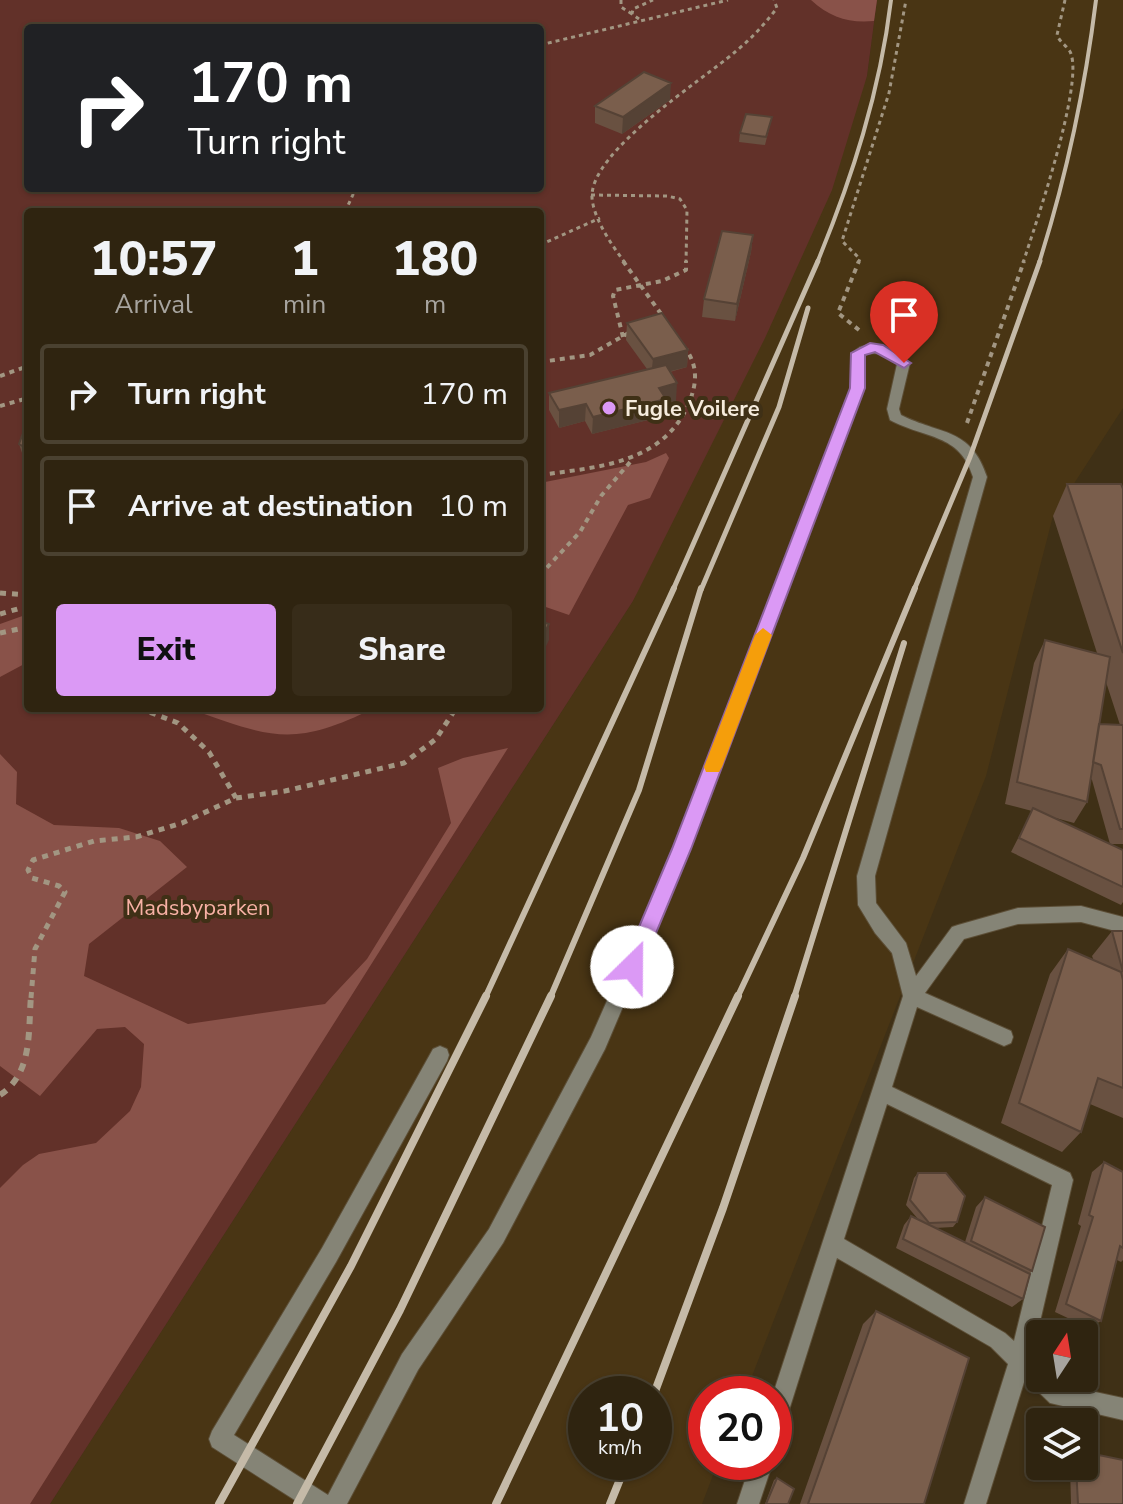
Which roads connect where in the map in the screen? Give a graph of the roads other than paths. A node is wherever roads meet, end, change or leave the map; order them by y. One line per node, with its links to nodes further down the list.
1 (1123, 925): 2 (lane)
2 (912, 996): 3 (lane); 5 (lane); 12 (lane)
3 (1004, 1037)
4 (440, 1055): 11 (lane)
5 (881, 1091): 6 (lane); 7 (lane)
6 (831, 1243): 7 (lane); 8 (lane)
7 (1020, 1361): 9 (lane); 14 (lane)
8 (789, 1376)
9 (1123, 1409)
10 (756, 1480): 13 (lane)
11 (321, 1504)
12 (335, 1504)
13 (748, 1504)
14 (975, 1504)

